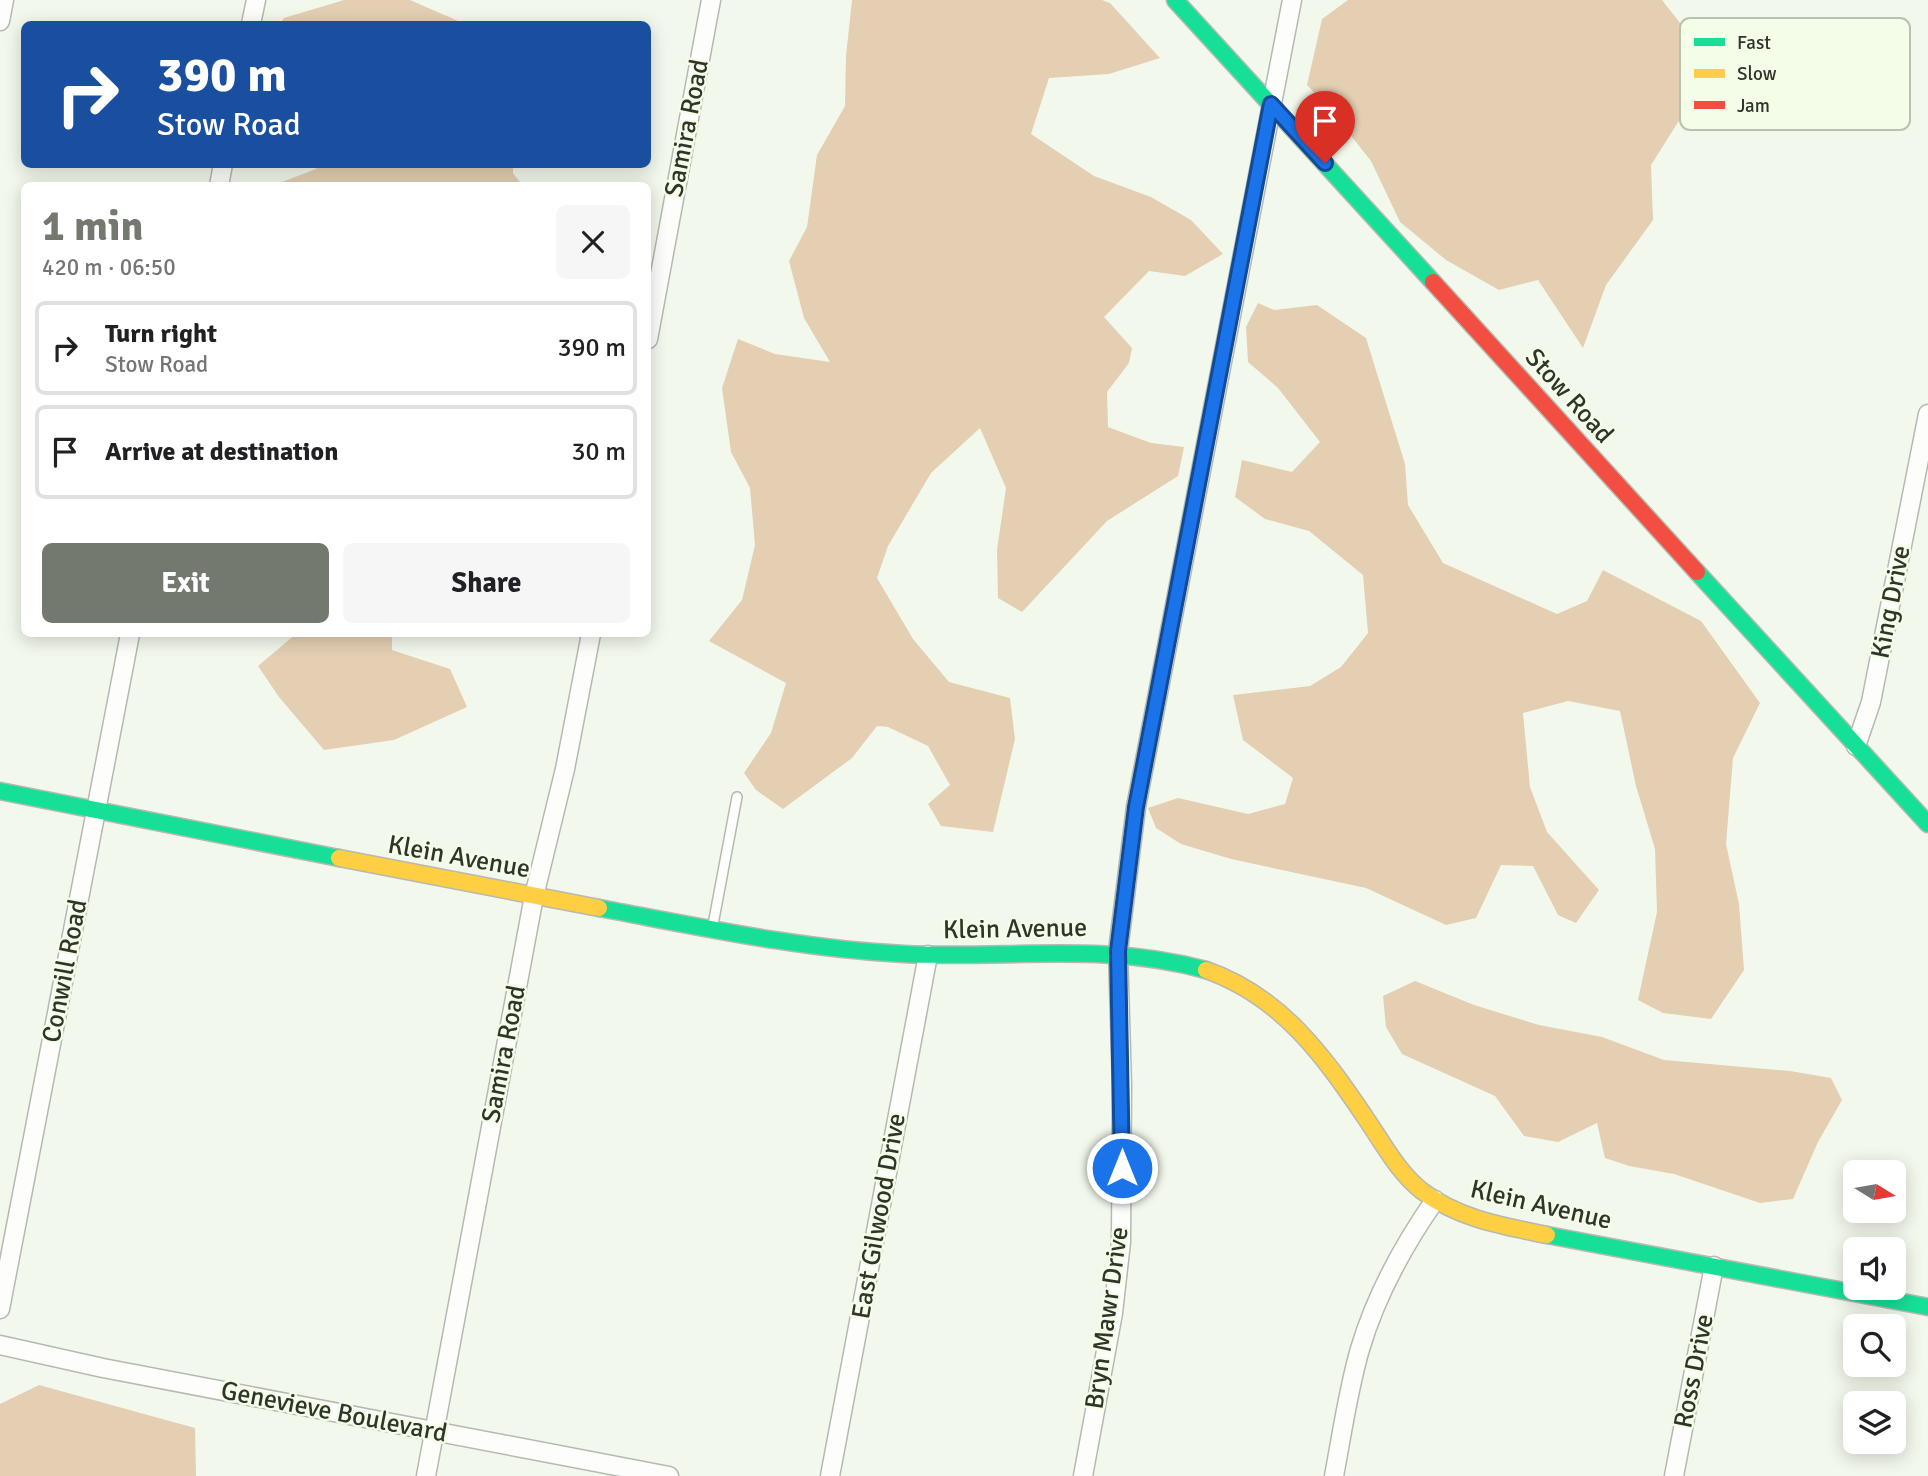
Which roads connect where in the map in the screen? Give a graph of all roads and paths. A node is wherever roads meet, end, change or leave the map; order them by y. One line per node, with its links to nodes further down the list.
1 (4, 0): 6 (street)
2 (256, 0): 7 (street)
3 (711, 0): 9 (street, Samira Road)
4 (1174, 0): 8 (street, Stow Road)
5 (1292, 0): 8 (street, Bryn Mawr Drive)
6 (0, 20)
7 (252, 21)
8 (1271, 104): 13 (street, Stow Road); 20 (street, Bryn Mawr Drive)
9 (651, 324)
10 (1928, 414): 13 (street, King Drive)
11 (129, 637): 16 (street, Conwill Road)
12 (590, 637): 18 (street, Samira Road)
13 (1856, 746): 17 (street, Stow Road)
14 (0, 791): 16 (street, Klein Avenue)
15 (737, 797): 19 (lane)
16 (96, 810): 18 (street, Klein Avenue); 25 (street, Conwill Road)
17 (1928, 824)
18 (534, 896): 19 (street, Klein Avenue); 27 (street, Samira Road)
19 (712, 930): 21 (street, Klein Avenue)
20 (1118, 951): 21 (street, Klein Avenue); 22 (street, Klein Avenue); 31 (street, Bryn Mawr Drive)
21 (928, 955): 30 (street, East Gilwood Drive)
22 (1435, 1200): 23 (street, Klein Avenue); 32 (street)
23 (1714, 1266): 24 (street, Klein Avenue); 33 (street, Ross Drive)
24 (1928, 1307)
25 (0, 1309)
26 (0, 1345): 27 (street, Genevieve Boulevard)
27 (434, 1432): 28 (street, Samira Road); 29 (street, Genevieve Boulevard)
28 (426, 1476)
29 (669, 1476)
30 (830, 1476)
31 (1083, 1476)
32 (1334, 1476)
33 (1674, 1476)

